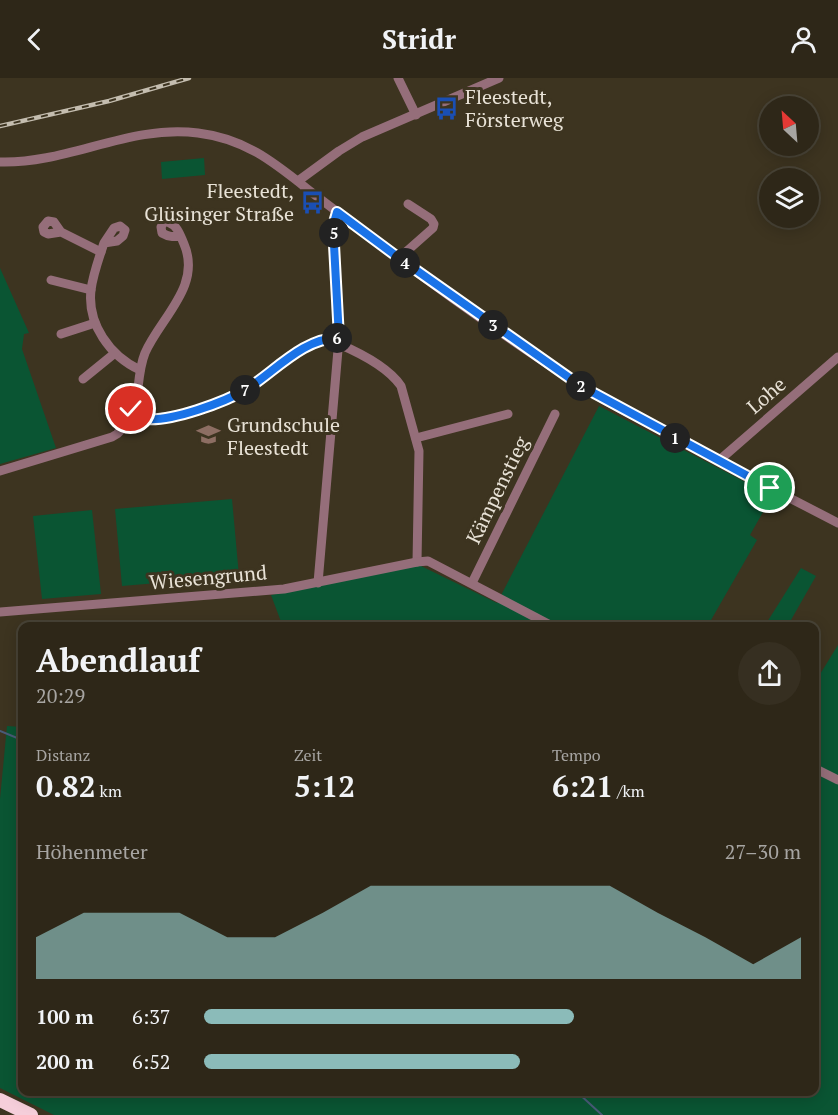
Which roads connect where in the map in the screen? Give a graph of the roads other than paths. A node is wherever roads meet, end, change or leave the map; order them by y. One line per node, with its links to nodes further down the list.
1 (398, 78): 3 (street)
2 (499, 78): 3 (street)
3 (416, 115): 5 (street)
4 (0, 162): 5 (street)
5 (298, 181): 7 (street)
6 (408, 204): 10 (street)
7 (337, 212): 10 (street); 15 (street)
8 (61, 232): 12 (street)
9 (180, 236): 18 (street)
10 (399, 258): 26 (street)
11 (51, 280): 12 (street)
12 (91, 290): 13 (street)
13 (95, 323): 14 (street); 16 (street)
14 (61, 334)
15 (339, 341): 23 (street); 25 (street); 30 (street)
16 (115, 353): 18 (street); 19 (street)
17 (838, 357): 26 (street, Lohe)
18 (140, 370): 20 (street)
19 (83, 379)
20 (135, 408): 23 (street); 24 (street)
21 (508, 414): 25 (street)
22 (555, 414): 31 (street, Kämpenstieg)
23 (145, 419): 24 (street)
24 (128, 423): 27 (street)
25 (416, 438): 29 (street)
26 (720, 462): 28 (street)
27 (0, 471)
28 (838, 523)
29 (417, 562): 30 (street, Wiesengrund); 31 (street)
30 (318, 583): 32 (street, Wiesengrund)
31 (472, 583): 33 (street)
32 (0, 612)
33 (545, 622)
34 (819, 770): 35 (street)
35 (838, 780)
36 (0, 1100): 37 (highway)
37 (31, 1115)

